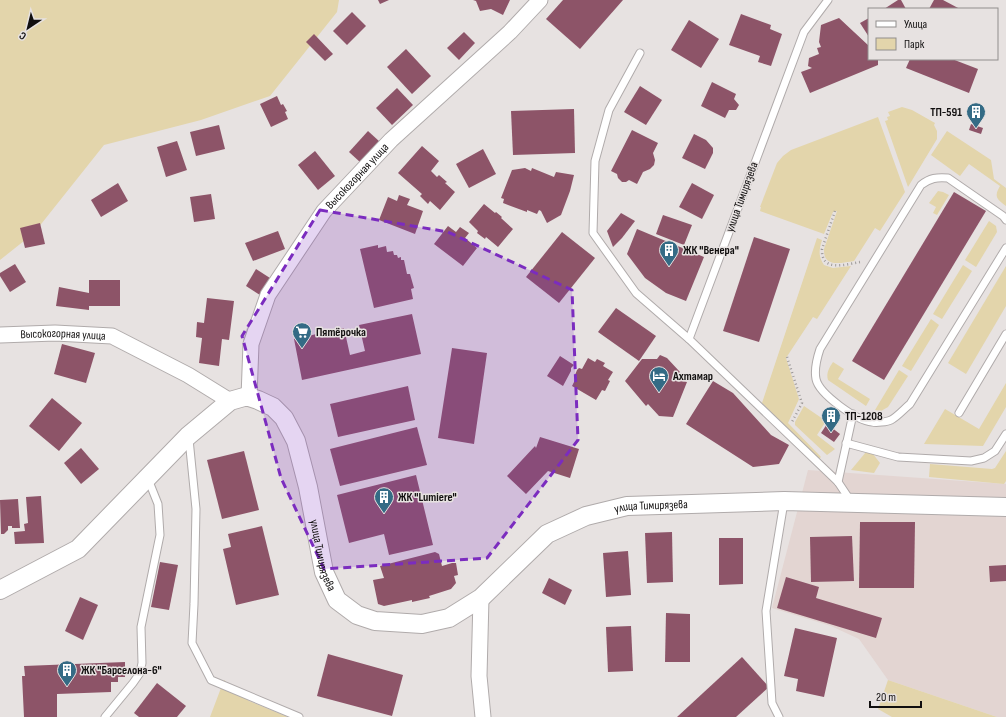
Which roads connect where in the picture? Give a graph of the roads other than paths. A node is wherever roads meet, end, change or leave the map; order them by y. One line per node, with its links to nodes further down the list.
1 (540, 0): 11 (street, Высокогорная улица)
2 (828, 0): 8 (lane, улица Тимирязева)
3 (640, 53): 8 (lane)
4 (1006, 220): 14 (lane)
5 (1006, 248): 14 (lane)
6 (1006, 334): 9 (lane)
7 (0, 335): 12 (street, Высокогорная улица)
8 (689, 339): 19 (lane)
9 (999, 346): 10 (lane); 13 (lane)
10 (1006, 350)
11 (248, 397): 12 (street); 24 (street, улица Тимирязева)
12 (230, 401): 16 (street)
13 (959, 413)
14 (853, 414): 17 (lane)
15 (1006, 434): 17 (lane)
16 (188, 436): 18 (street); 26 (lane)
17 (846, 443): 19 (lane)
18 (147, 477): 23 (street); 25 (lane)
19 (838, 482): 21 (lane)
20 (784, 501): 21 (street, улица Тимирязева); 24 (street, улица Тимирязева); 28 (lane)
21 (852, 503): 22 (street, улица Тимирязева)
22 (1006, 507)
23 (0, 590)
24 (481, 598): 27 (street)
25 (105, 717)
26 (299, 717)
27 (482, 717)
28 (779, 717)

